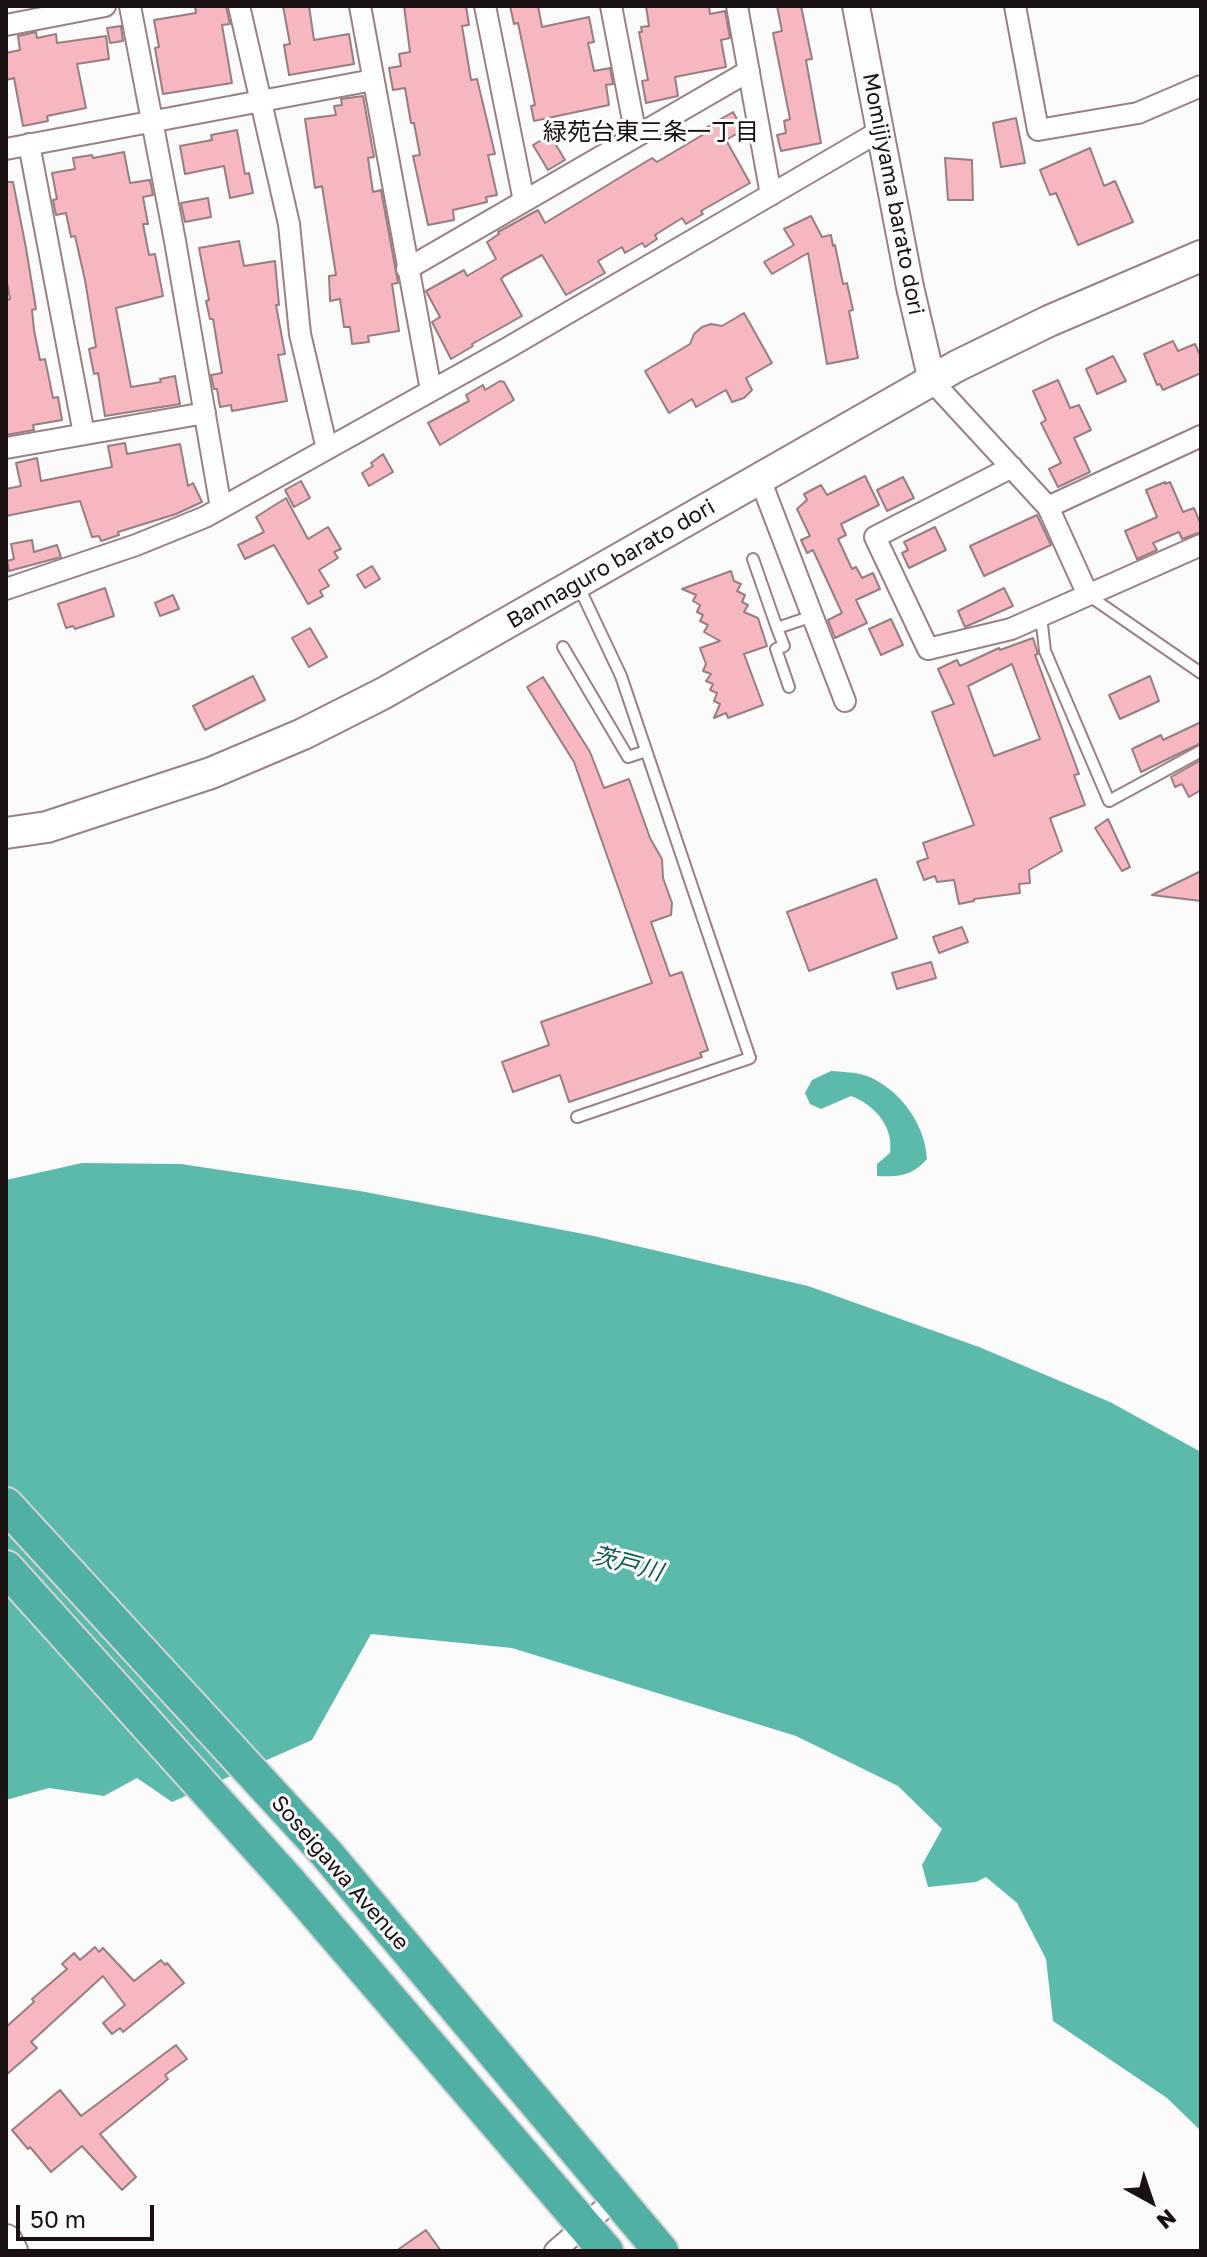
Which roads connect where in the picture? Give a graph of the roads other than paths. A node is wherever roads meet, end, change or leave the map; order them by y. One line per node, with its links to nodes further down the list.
1 (105, 6): 10 (street)
2 (130, 6): 15 (street)
3 (239, 6): 14 (street)
4 (360, 6): 12 (street)
5 (485, 6): 21 (street)
6 (611, 6): 17 (street)
7 (737, 6): 11 (street)
8 (856, 6): 16 (street, Momijiyama barato dori)
9 (1015, 6): 13 (street)
10 (6, 25)
11 (749, 71): 17 (street); 20 (street)
12 (373, 80): 14 (street); 23 (street)
13 (1201, 86)
14 (262, 102): 15 (street); 30 (street)
15 (151, 120): 18 (street); 26 (street)
16 (880, 131): 20 (street); 24 (street, Momijiyama barato dori)
17 (636, 136): 21 (street)
18 (29, 144): 19 (street); 27 (street)
19 (6, 149)
20 (771, 195): 25 (street)
21 (524, 201): 23 (street)
22 (1201, 256): 24 (main road, Bannaguro barato dori)
23 (407, 269): 25 (street)
24 (932, 381): 31 (street); 32 (main road, Bannaguro barato dori)
25 (431, 390): 30 (street)
26 (205, 413): 27 (street); 34 (street)
27 (84, 434): 29 (street)
28 (1201, 436): 33 (street)
29 (6, 448)
30 (327, 449): 34 (street)
31 (1012, 467): 33 (street); 41 (street)
32 (760, 479): 37 (main road, Bannaguro barato dori); 40 (street)
33 (1048, 507): 39 (street)
34 (221, 508): 38 (street)
35 (1201, 545): 39 (street)
36 (753, 559): 42 (lane)
37 (578, 583): 47 (lane); 49 (main road, Bannaguro barato dori)
38 (6, 589)
39 (1088, 595): 41 (street); 44 (lane)
40 (813, 616): 42 (lane); 46 (street)
41 (1041, 616): 48 (lane)
42 (777, 628): 45 (lane)
43 (563, 647): 47 (lane)
44 (1201, 673)
45 (789, 687)
46 (845, 701)
47 (646, 751): 50 (lane)
48 (1201, 751)
49 (6, 833)
50 (577, 1117)
51 (6, 1505): 53 (highway, Soseigawa Avenue)
52 (6, 1568): 54 (highway, Soseigawa Avenue)
53 (616, 2198): 54 (street); 58 (highway, Soseigawa Avenue)
54 (595, 2239): 57 (street)
55 (6, 2240): 56 (main road)
56 (12, 2251)
57 (555, 2251)
58 (661, 2251)

